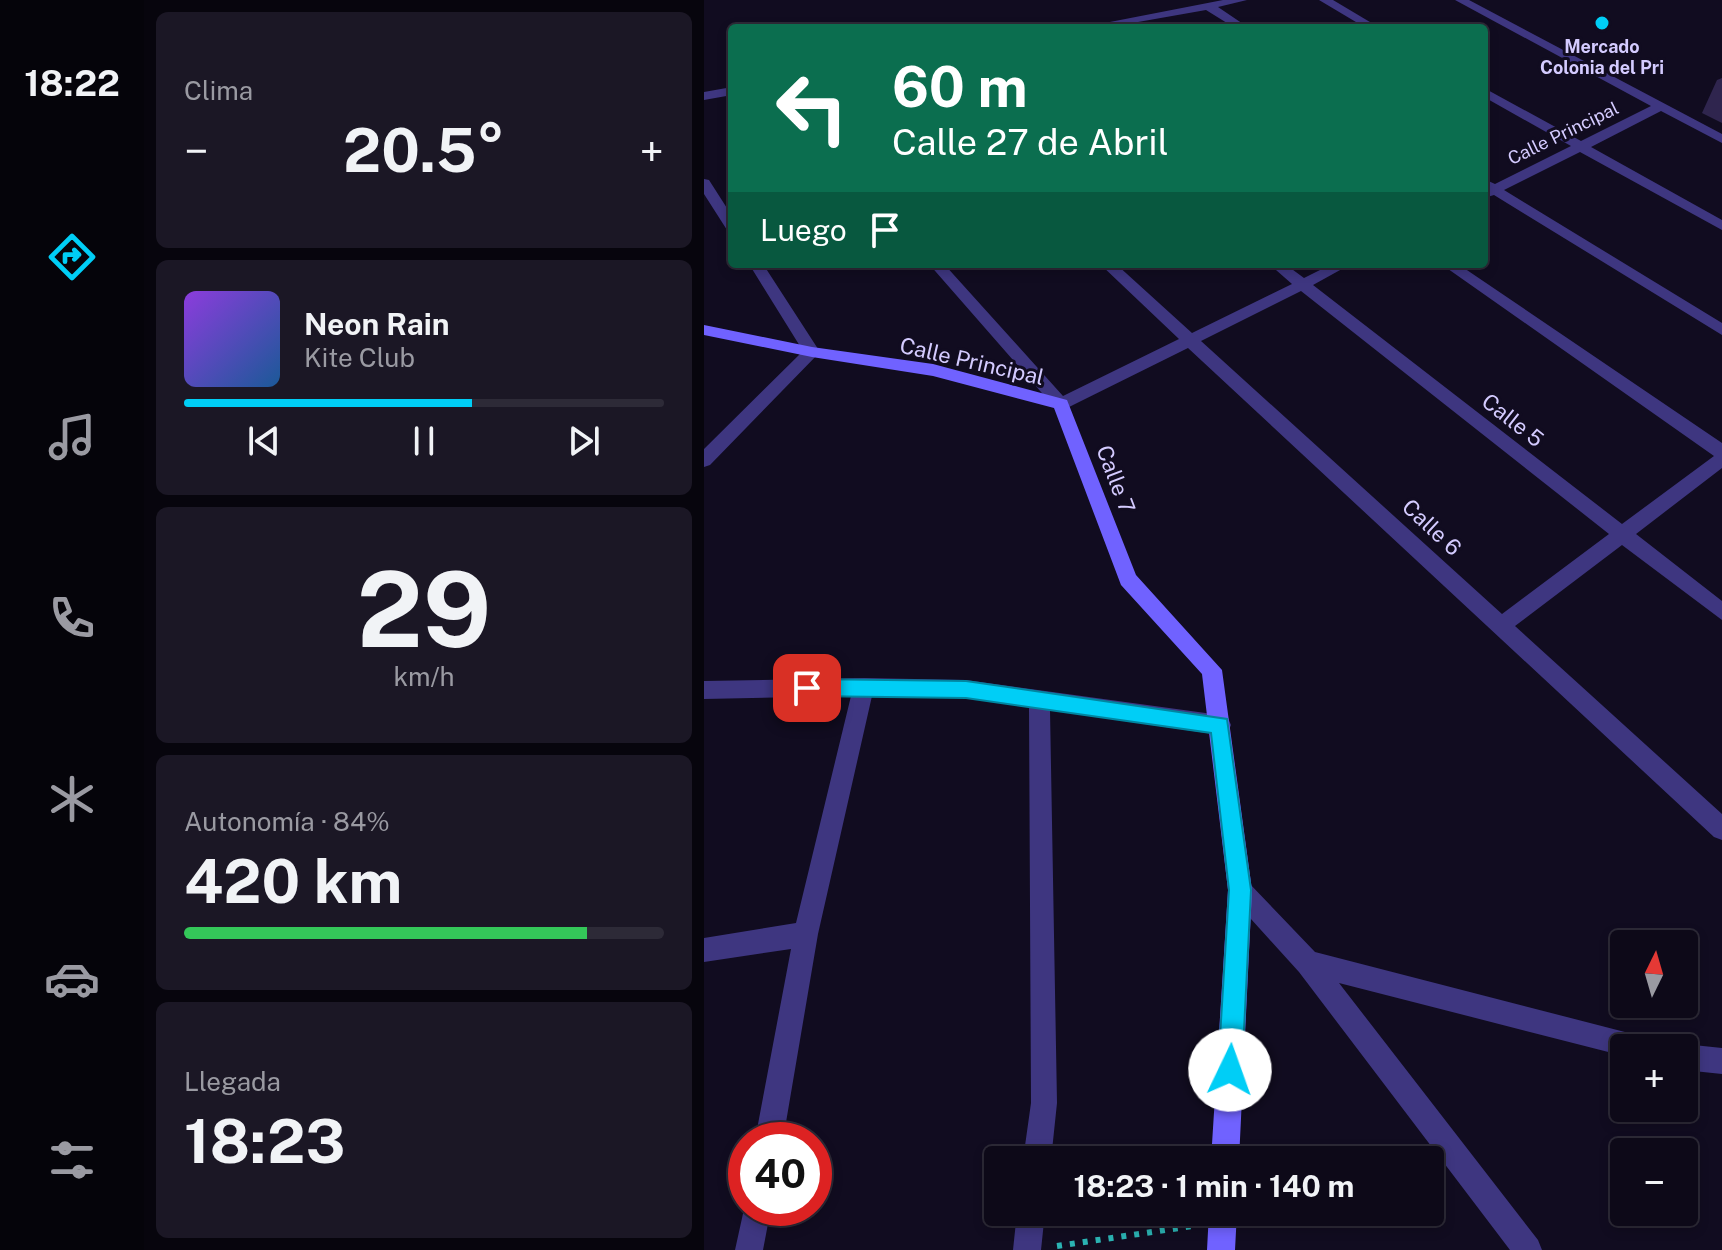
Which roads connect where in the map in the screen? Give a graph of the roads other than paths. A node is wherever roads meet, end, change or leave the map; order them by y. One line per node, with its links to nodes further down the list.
1 (1241, 0): 4 (street)
2 (1325, 0): 7 (street)
3 (1461, 0): 11 (street)
4 (1208, 6): 5 (street); 6 (street)
5 (1116, 24)
6 (1237, 24)
7 (1367, 24)
8 (728, 92): 10 (street)
9 (1488, 94): 13 (street)
10 (704, 96)
11 (1660, 107): 12 (street); 13 (street, Calle Principal)
12 (1722, 139)
13 (1579, 147): 15 (street, Calle Principal); 17 (street)
14 (704, 183): 16 (street)
15 (1488, 189): 26 (street)
16 (728, 221)
17 (1722, 226)
18 (759, 268): 28 (street)
19 (940, 268): 29 (street, Calle 7)
20 (1112, 268): 27 (street, Calle 6)
21 (1281, 268): 24 (street, Calle 5)
22 (1336, 268): 24 (street, Calle Principal)
23 (1454, 268): 30 (street)
24 (1302, 285): 27 (street, Calle Principal); 33 (street, Calle 5)
25 (704, 330): 28 (street, Calle Principal)
26 (1722, 330)
27 (1192, 339): 29 (street, Calle Principal); 35 (street, Calle 6)
28 (812, 352): 29 (street, Calle Principal); 32 (street)
29 (1061, 404): 39 (street, Calle 7)
30 (1722, 452)
31 (1722, 459): 33 (street)
32 (704, 460)
33 (1624, 533): 34 (street, Calle 5); 35 (street)
34 (1722, 612)
35 (1502, 625): 40 (street, Calle 6)
36 (864, 687): 37 (street); 38 (street); 42 (street)
37 (704, 690)
38 (1039, 697): 39 (street); 49 (street)
39 (1220, 725): 41 (street, Calle 7)
40 (1722, 829)
41 (1240, 890): 44 (street); 50 (street, Calle 7)
42 (806, 934): 43 (street); 48 (street)
43 (704, 950)
44 (1308, 963): 45 (street); 55 (street)
45 (1610, 1040)
46 (1698, 1058): 47 (street)
47 (1722, 1061)
48 (772, 1122)
49 (1039, 1146)
50 (1226, 1146)
51 (754, 1226): 54 (street)
52 (1034, 1226): 53 (street)
53 (1038, 1249)
54 (749, 1250)
55 (1528, 1250)

